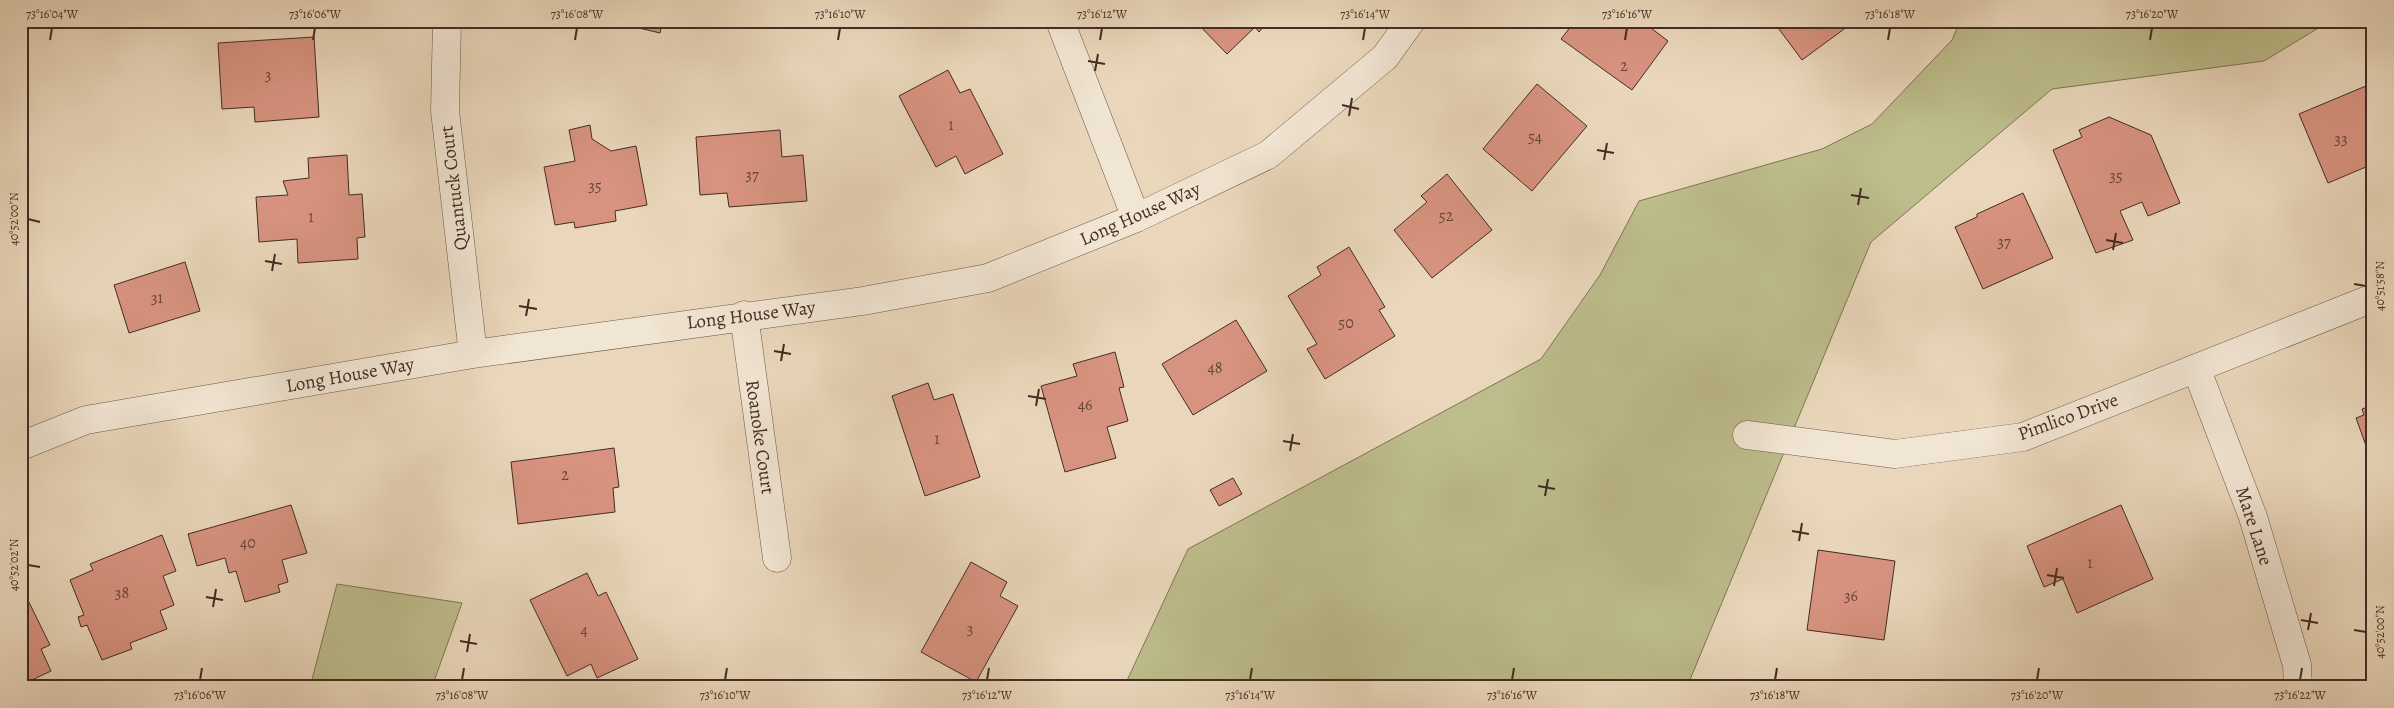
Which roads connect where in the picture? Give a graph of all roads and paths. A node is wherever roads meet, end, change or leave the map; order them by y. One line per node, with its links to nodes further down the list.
1 (447, 21): 7 (street, Quantuck Court)
2 (1060, 21): 4 (street)
3 (1411, 21): 4 (street, Long House Way)
4 (1136, 218): 6 (street, Long House Way)
5 (2373, 298): 8 (street, Pimlico Drive)
6 (744, 315): 7 (street, Long House Way); 11 (street, Roanoke Court)
7 (473, 354): 10 (street, Long House Way)
8 (2196, 368): 9 (street, Pimlico Drive); 12 (street, Mare Lane)
9 (1747, 435)
10 (21, 446)
11 (777, 558)
12 (2298, 687)

